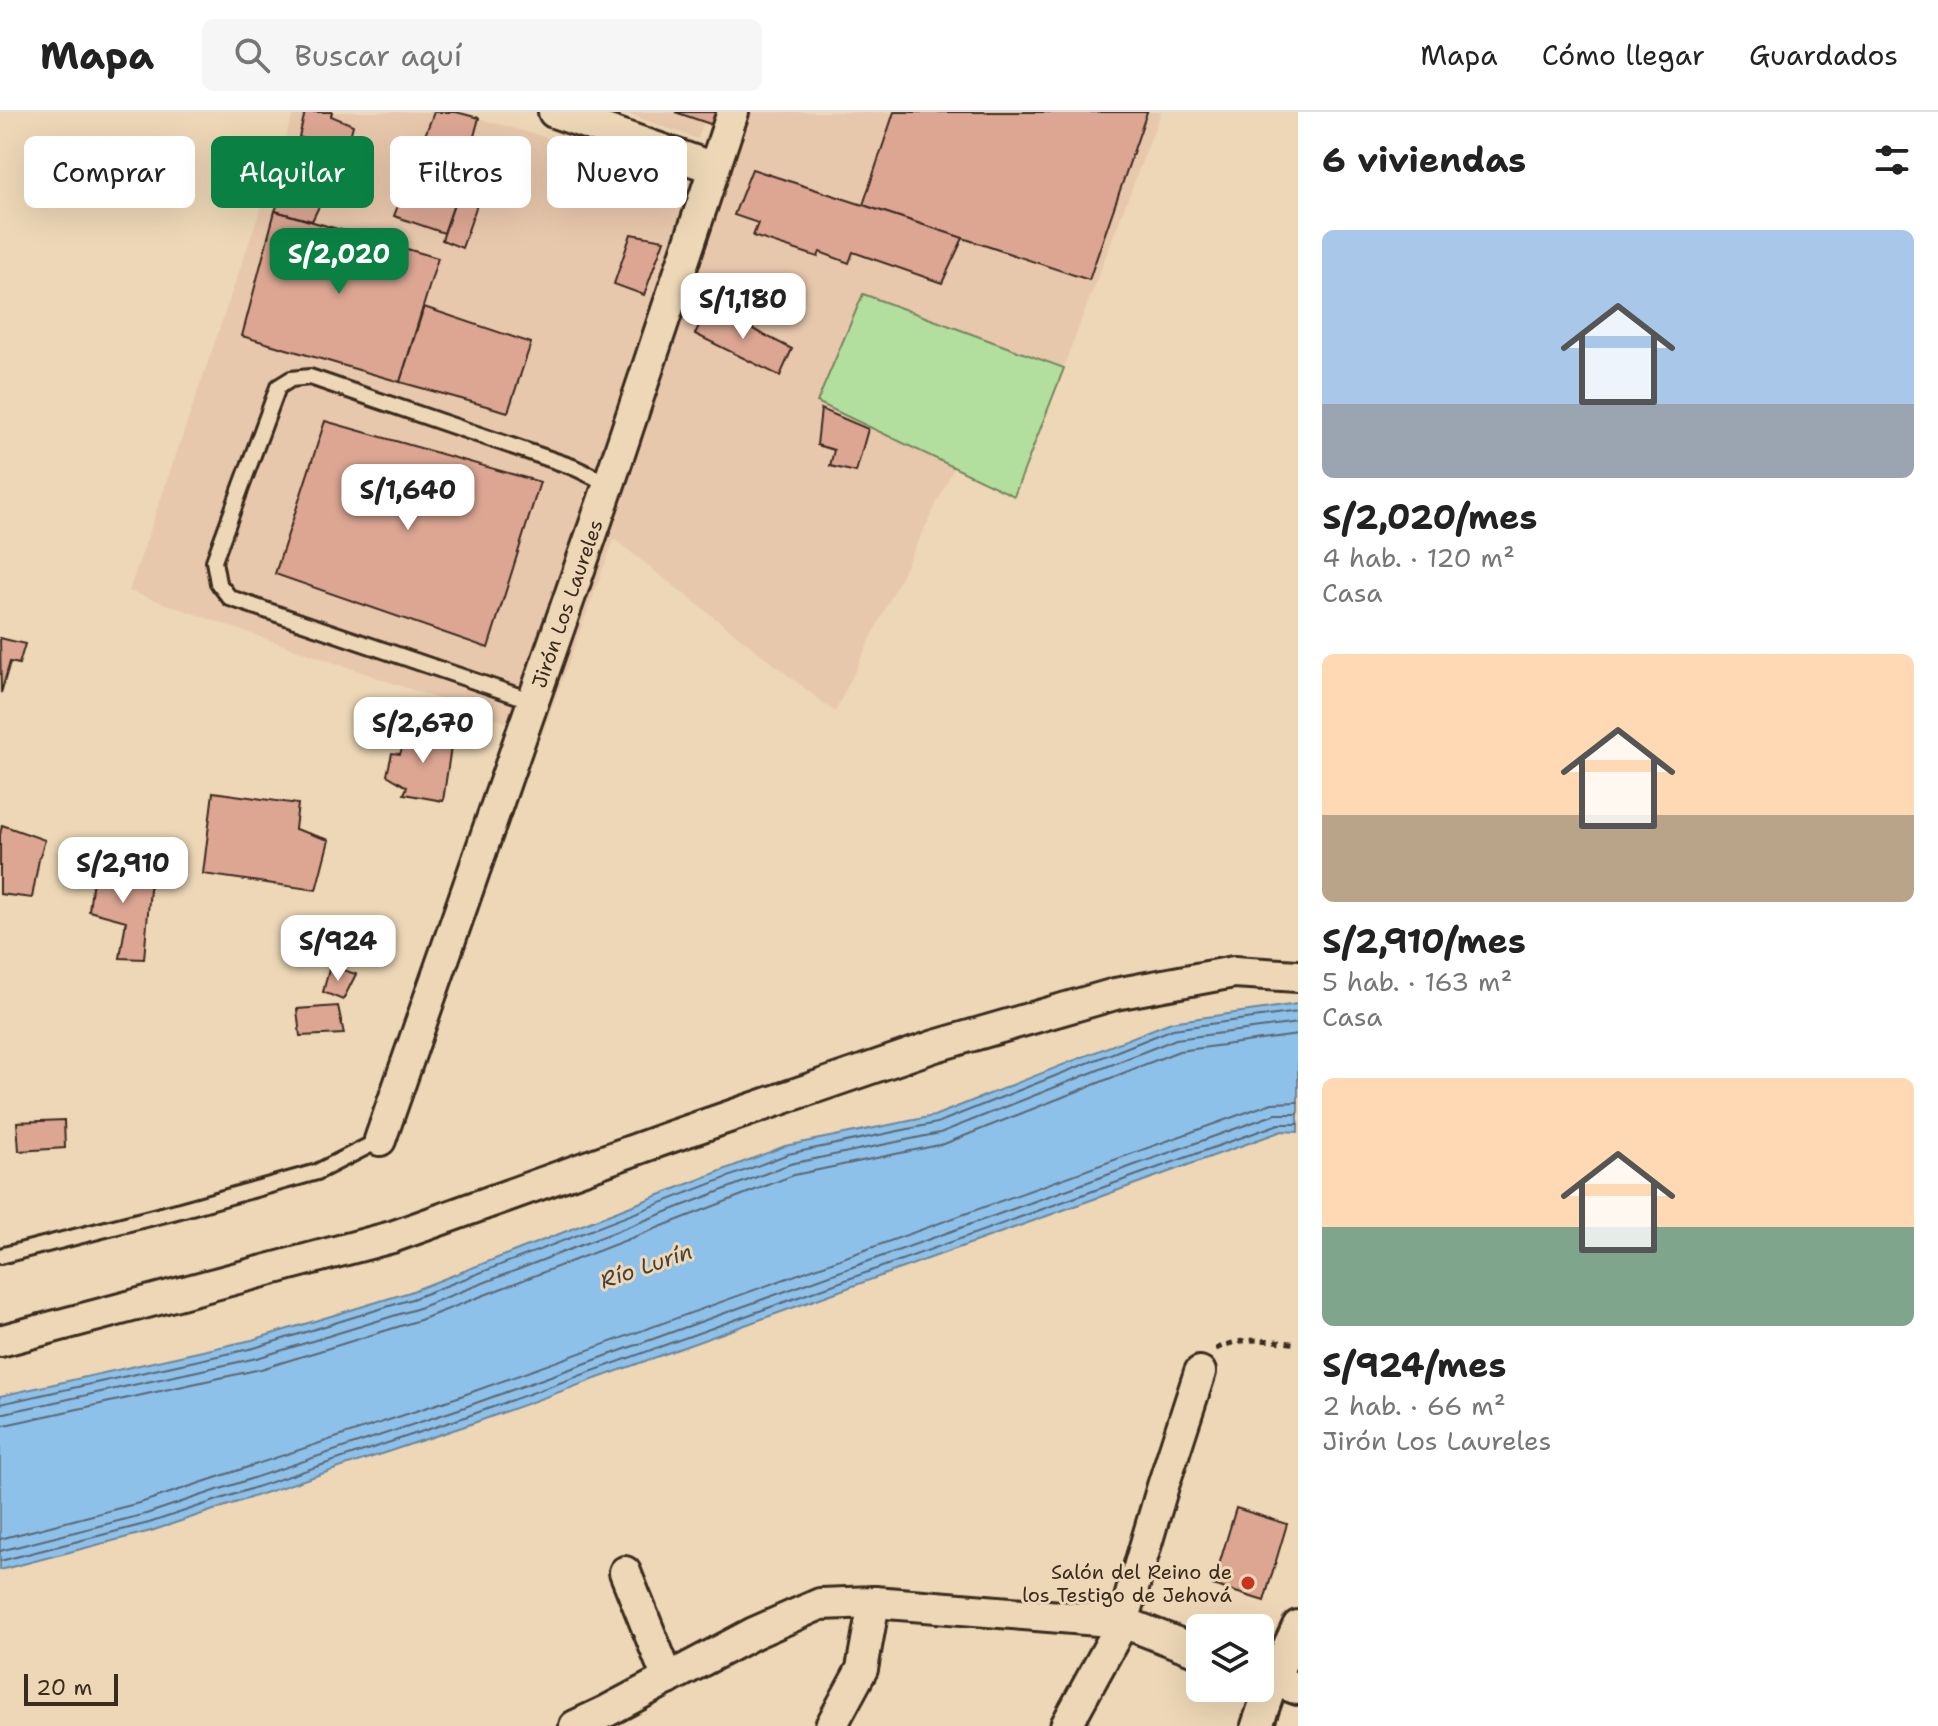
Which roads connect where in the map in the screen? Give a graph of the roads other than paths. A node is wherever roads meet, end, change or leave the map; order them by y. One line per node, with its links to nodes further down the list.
1 (554, 112): 3 (street)
2 (733, 112): 3 (street, Jirón Los Laureles)
3 (714, 168): 4 (street, Jirón Los Laureles)
4 (609, 484): 5 (street, Jirón Los Laureles); 5 (lane)
5 (533, 701): 7 (street, Jirón Los Laureles)
6 (1298, 976): 9 (street)
7 (380, 1140): 8 (lane)
8 (0, 1256)
9 (0, 1341)
10 (1200, 1372): 13 (street)
11 (625, 1572): 16 (street)
12 (874, 1602): 13 (street); 16 (street); 20 (street)
13 (1123, 1622): 15 (street); 21 (street)
14 (1298, 1626): 17 (street)
15 (1186, 1647)
16 (668, 1679): 18 (street)
17 (1277, 1681): 22 (street)
18 (613, 1719): 19 (street)
19 (575, 1726)
20 (831, 1726)
21 (1066, 1726)
22 (1257, 1726)

